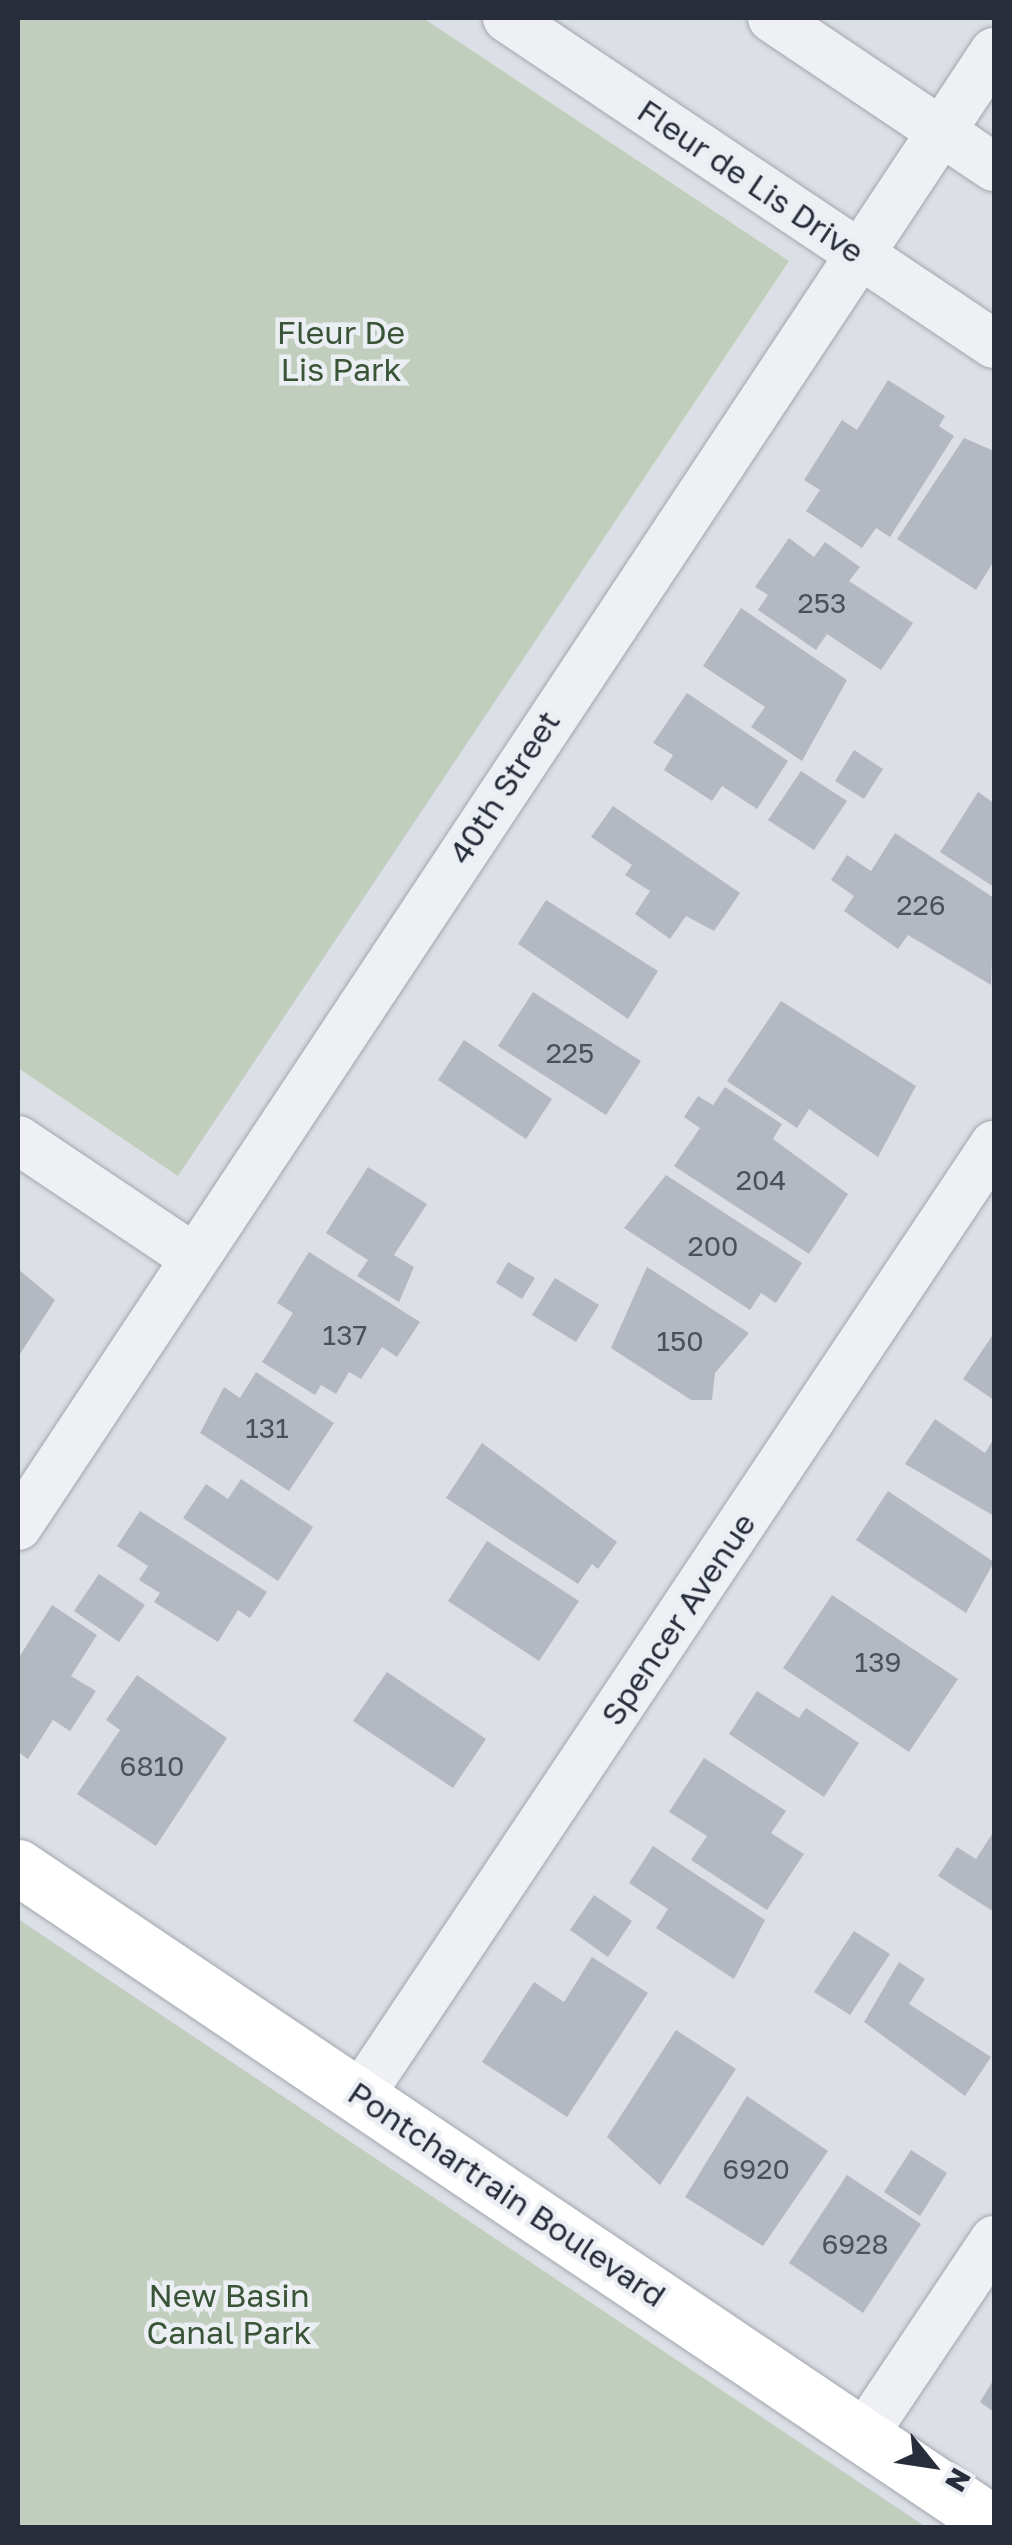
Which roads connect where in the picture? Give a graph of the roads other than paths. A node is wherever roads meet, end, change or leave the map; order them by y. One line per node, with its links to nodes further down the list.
1 (507, 18): 6 (street, Fleur de Lis Drive)
2 (772, 18): 4 (street)
3 (994, 52): 4 (street, 40th Street)
4 (942, 132): 5 (street); 6 (street, 40th Street)
5 (994, 167)
6 (858, 252): 7 (street, Fleur de Lis Drive); 10 (street, 40th Street)
7 (994, 344)
8 (18, 1140): 10 (street)
9 (994, 1145): 13 (street, Spencer Avenue)
10 (193, 1256): 11 (street, 40th Street)
11 (18, 1526)
12 (18, 1867): 13 (main road, Pontchartrain Boulevard)
13 (361, 2094): 15 (main road, Pontchartrain Boulevard)
14 (994, 2240): 15 (street)
15 (863, 2436): 16 (main road, Pontchartrain Boulevard)
16 (994, 2524)

